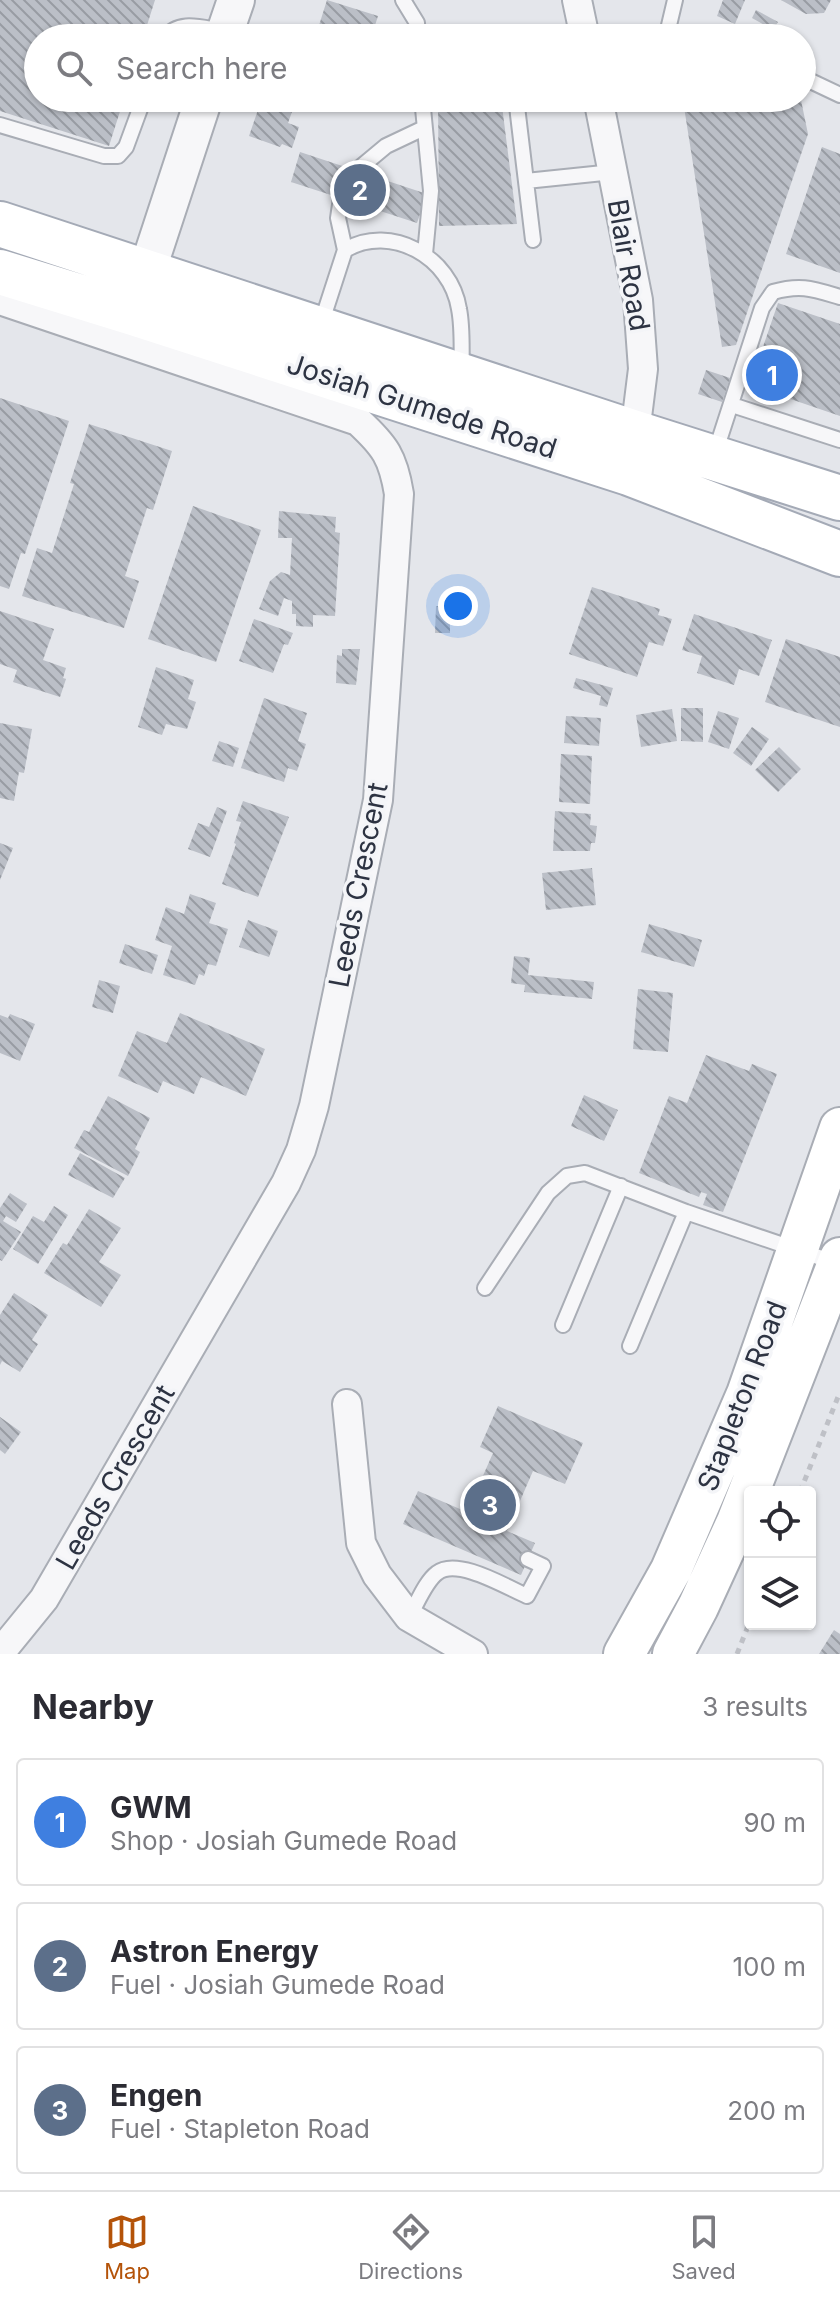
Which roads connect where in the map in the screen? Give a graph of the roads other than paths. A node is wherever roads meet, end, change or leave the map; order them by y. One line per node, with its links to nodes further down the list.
1 (403, 0): 6 (lane)
2 (577, 0): 7 (street)
3 (675, 0): 8 (lane)
4 (228, 23): 5 (lane)
5 (204, 24)
6 (417, 24)
7 (582, 24)
8 (669, 24)
9 (816, 84): 10 (lane)
10 (840, 95)
11 (139, 112): 16 (lane)
12 (199, 112): 26 (street)
13 (423, 112): 17 (lane)
14 (518, 112): 20 (lane)
15 (601, 112): 19 (street, Blair Road)
16 (0, 125)
17 (424, 128): 18 (lane); 25 (lane)
18 (356, 171)
19 (613, 172): 20 (lane); 34 (street, Blair Road)
20 (526, 181): 23 (lane)
21 (341, 198): 24 (lane)
22 (0, 224): 26 (main road, Josiah Gumede Road)
23 (533, 240)
24 (345, 250): 25 (lane); 31 (lane)
25 (425, 254): 32 (lane)
26 (147, 271): 30 (street); 31 (main road, Josiah Gumede Road)
27 (0, 272): 30 (main road, Josiah Gumede Road)
28 (840, 297): 33 (lane)
29 (0, 300): 50 (street, Leeds Crescent)
30 (133, 313): 38 (main road, Josiah Gumede Road)
31 (320, 328): 32 (main road, Josiah Gumede Road)
32 (463, 376): 34 (main road, Josiah Gumede Road)
33 (732, 405): 35 (lane); 36 (lane)
34 (635, 433): 36 (main road, Josiah Gumede Road)
35 (840, 440)
36 (714, 458): 37 (main road, Josiah Gumede Road)
37 (840, 498)
38 (837, 555)
39 (840, 1128): 42 (main road, Stapleton Road)
40 (621, 1186): 41 (lane); 44 (lane); 45 (lane)
41 (686, 1212): 42 (lane); 46 (lane)
42 (797, 1251): 43 (lane); 52 (main road, Stapleton Road)
43 (839, 1261): 53 (main road, Stapleton Road)
44 (485, 1288)
45 (563, 1325)
46 (630, 1346)
47 (347, 1404): 49 (street)
48 (528, 1559): 49 (lane)
49 (409, 1617): 51 (street)
50 (0, 1653)
51 (473, 1654)
52 (624, 1654)
53 (673, 1654)

